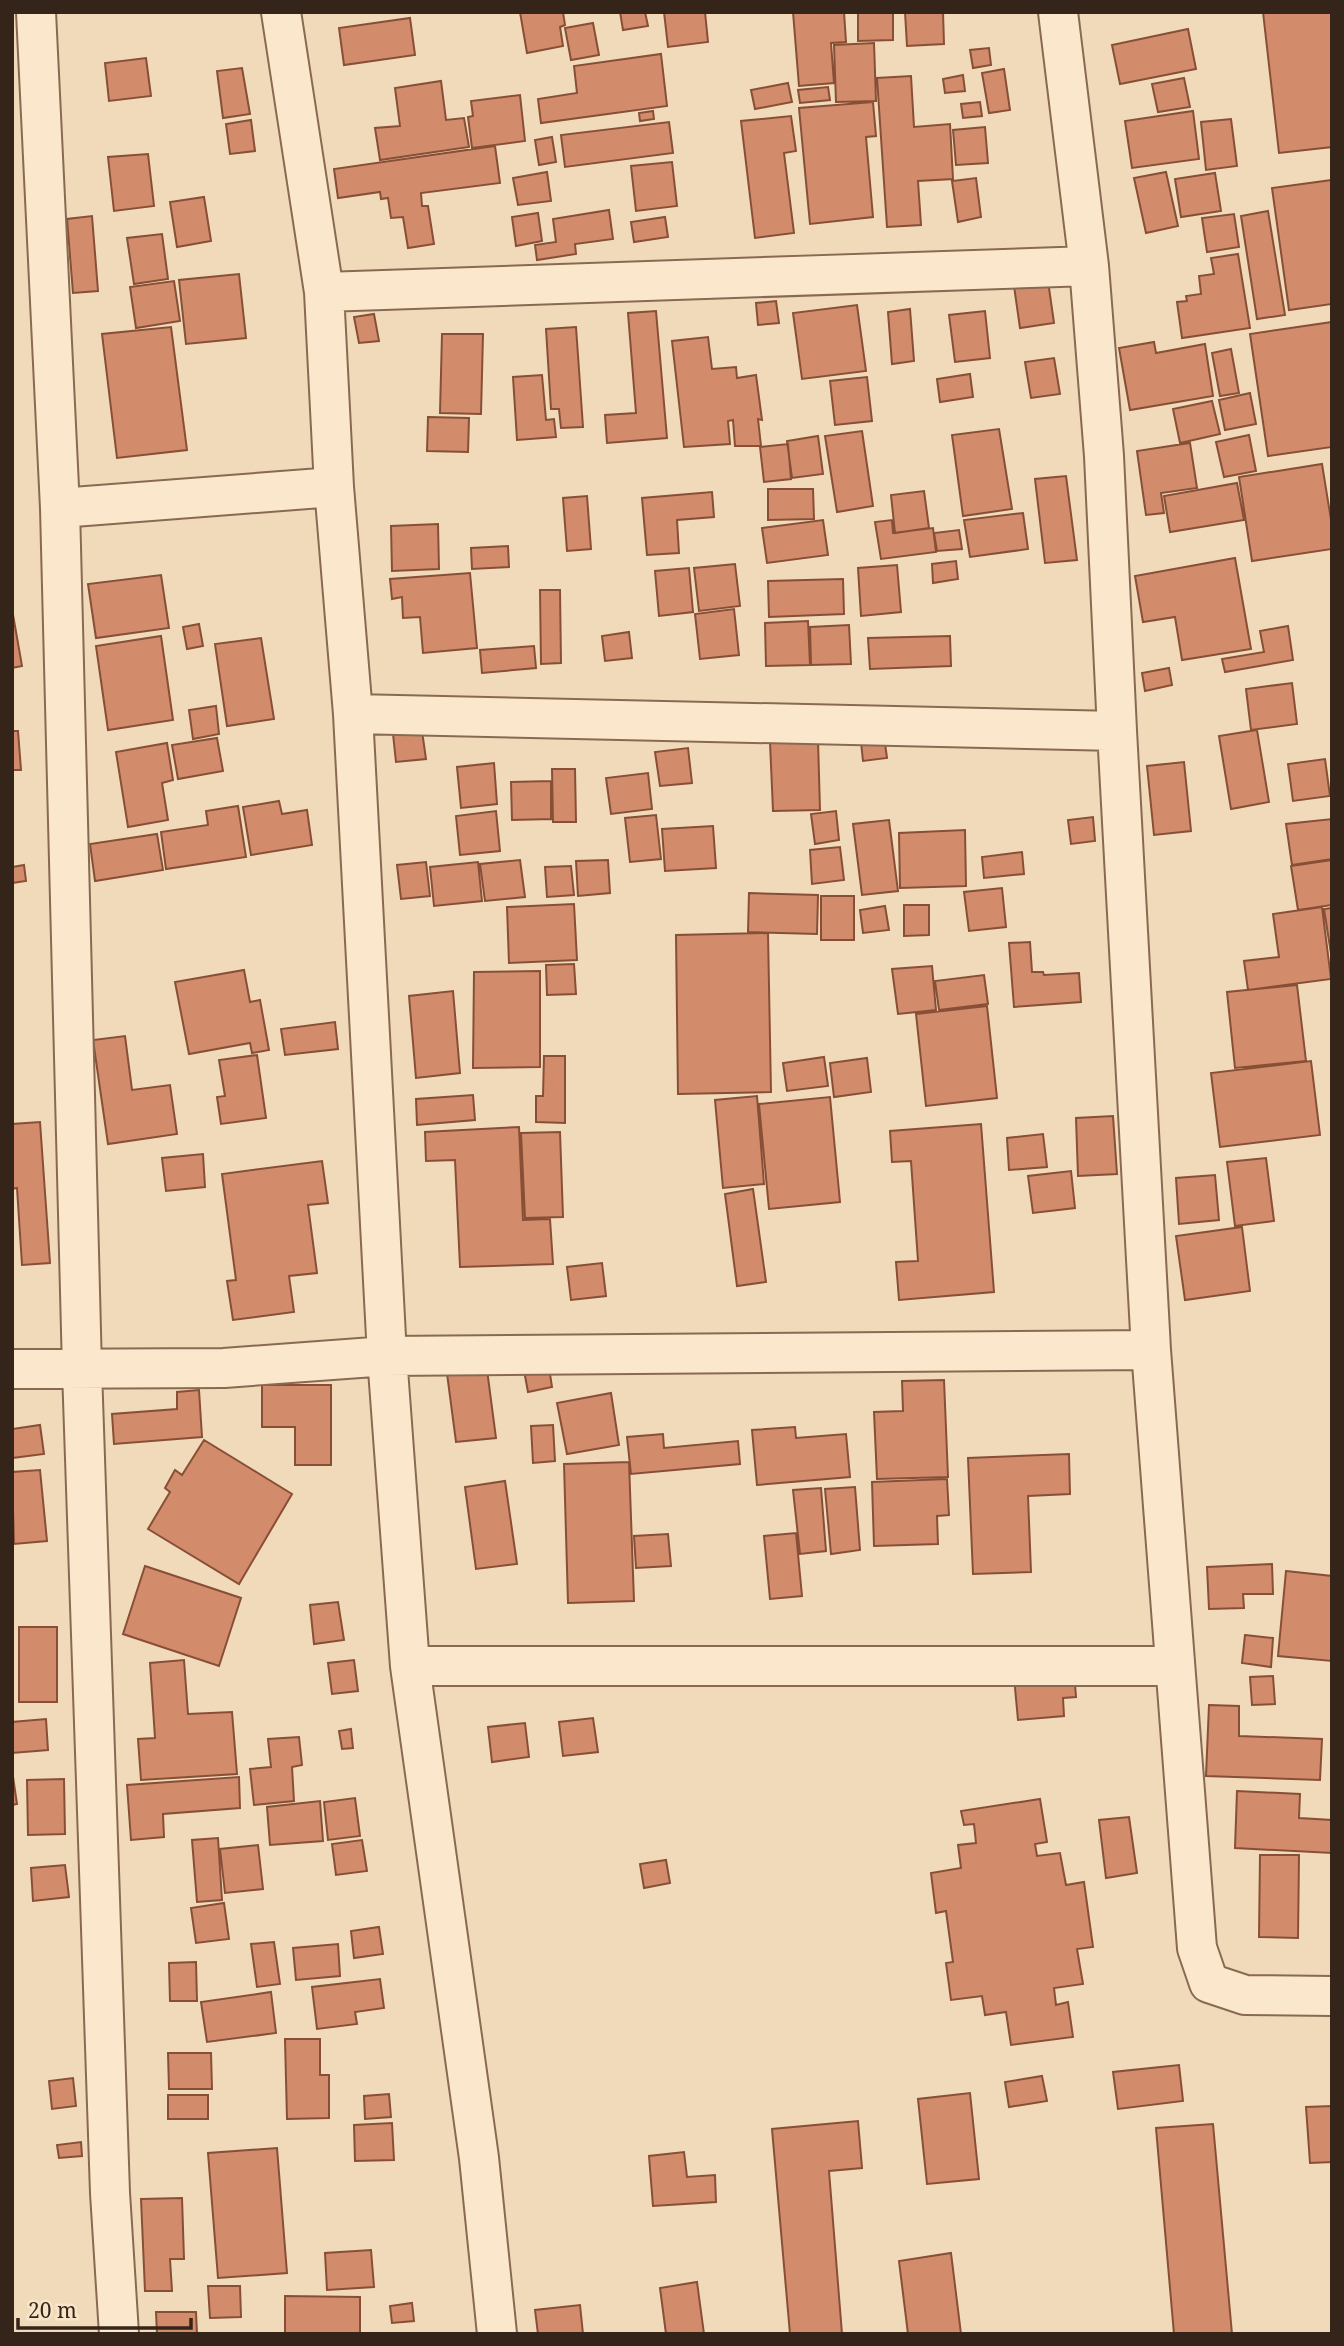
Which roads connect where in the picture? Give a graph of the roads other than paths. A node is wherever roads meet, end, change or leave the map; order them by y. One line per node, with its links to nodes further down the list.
1 (36, 12): 7 (street)
2 (281, 12): 5 (street)
3 (1058, 12): 4 (street)
4 (1089, 266): 5 (street); 9 (street)
5 (324, 292): 6 (street)
6 (334, 487): 7 (street); 8 (street)
7 (60, 508): 13 (street)
8 (353, 713): 9 (street); 11 (street)
9 (1117, 730): 10 (street)
10 (1151, 1350): 11 (street); 15 (street)
11 (387, 1356): 13 (street); 14 (street)
12 (12, 1369): 13 (street)
13 (82, 1370): 17 (street)
14 (410, 1666): 15 (street); 18 (street)
15 (1174, 1666): 16 (street)
16 (1332, 1996)
17 (119, 2334)
18 (497, 2334)

